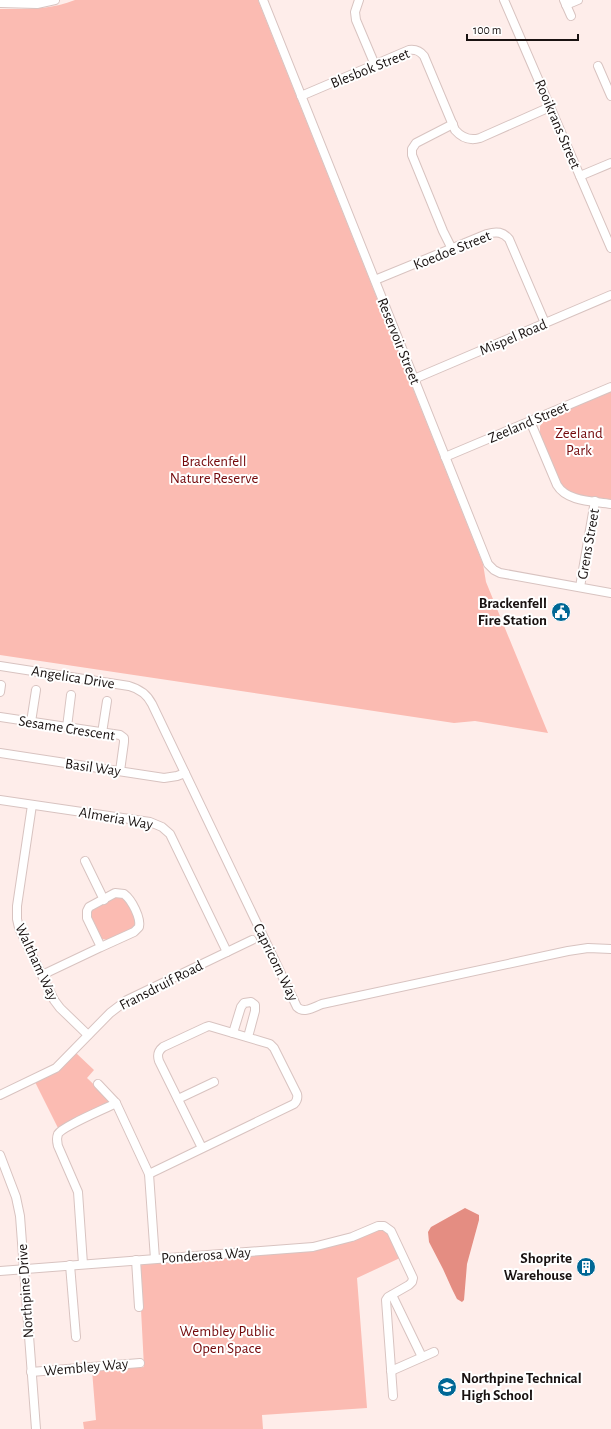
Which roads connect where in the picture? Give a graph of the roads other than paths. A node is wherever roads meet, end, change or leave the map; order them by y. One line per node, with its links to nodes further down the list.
1 (55, 0): 6 (street)
2 (263, 0): 13 (street, Reservoir Street)
3 (359, 0): 10 (street)
4 (504, 0): 15 (street, Rooikrans Street)
5 (578, 0): 7 (street)
6 (14, 2): 8 (street)
7 (565, 2): 9 (street)
8 (0, 3)
9 (572, 16)
10 (375, 65): 13 (street, Blesbok Street); 16 (street, Blesbok Street)
11 (598, 66): 12 (street)
12 (607, 79): 14 (street)
13 (301, 96): 21 (street, Reservoir Street)
14 (611, 96)
15 (550, 107): 16 (street); 18 (street, Rooikrans Street)
16 (453, 124): 20 (street)
17 (611, 163): 18 (street)
18 (580, 176): 19 (street, Rooikrans Street)
19 (611, 248)
20 (452, 249): 21 (street, Koedoe Street); 23 (street, Koedoe Street)
21 (375, 280): 24 (street, Reservoir Street)
22 (611, 295): 23 (street, Mispel Road)
23 (545, 323): 24 (street, Mispel Road)
24 (414, 379): 27 (street, Reservoir Street)
25 (611, 387): 26 (street, Zeeland Street)
26 (530, 421): 27 (street, Zeeland Street); 28 (street)
27 (445, 457): 30 (street, Reservoir Street)
28 (595, 502): 29 (street); 30 (street, Grens Street)
29 (611, 504)
30 (580, 587): 31 (street, Reservoir Street)
31 (611, 593)
32 (0, 666): 34 (street, Angelica Drive)
33 (36, 690): 38 (street)
34 (144, 693): 43 (street, Capricorn Way)
35 (71, 695): 39 (street)
36 (107, 701): 40 (street)
37 (0, 717): 38 (street, Sesame Crescent)
38 (31, 722): 39 (street, Sesame Crescent)
39 (67, 727): 40 (street, Sesame Crescent)
40 (102, 732): 42 (street, Sesame Crescent)
41 (0, 753): 42 (street, Basil Way)
42 (120, 771): 43 (street, Basil Way)
43 (185, 773): 50 (street, Capricorn Way)
44 (0, 800): 45 (street, Almeria Way)
45 (32, 805): 51 (street, Almeria Way); 52 (street, Waltham Way)
46 (85, 861): 47 (street)
47 (104, 900): 49 (street); 49 (street)
48 (252, 940): 51 (street, Fransdruif Road)
49 (101, 947): 52 (street)
50 (611, 949)
51 (227, 952): 54 (street, Fransdruif Road)
52 (42, 975): 54 (street, Waltham Way)
53 (233, 1032): 55 (street); 55 (street); 59 (street)
54 (88, 1035): 58 (street, Fransdruif Road)
55 (248, 1037): 61 (street)
56 (214, 1082): 59 (street)
57 (98, 1084): 60 (street)
58 (0, 1095)
59 (178, 1099): 61 (street)
60 (116, 1103): 64 (street); 67 (street)
61 (202, 1148): 64 (street)
62 (0, 1155): 63 (street, Northpine Drive)
63 (2, 1167): 69 (street, Northpine Drive)
64 (149, 1174): 65 (street)
65 (155, 1259): 66 (street, Ponderosa Way); 71 (street, Ponderosa Way)
66 (136, 1260): 67 (street, Ponderosa Way); 72 (street)
67 (83, 1264): 68 (street, Ponderosa Way)
68 (70, 1265): 69 (street, Ponderosa Way); 73 (street)
69 (24, 1269): 70 (street, Ponderosa Way); 78 (street, Northpine Drive)
70 (0, 1270)
71 (392, 1295): 75 (street); 77 (street)
72 (139, 1307)
73 (76, 1337)
74 (434, 1352): 75 (street)
75 (422, 1357): 77 (street)
76 (140, 1363): 78 (street, Wembley Way)
77 (391, 1371): 79 (street)
78 (31, 1372): 80 (street, Northpine Drive)
79 (393, 1396)
80 (36, 1429)

